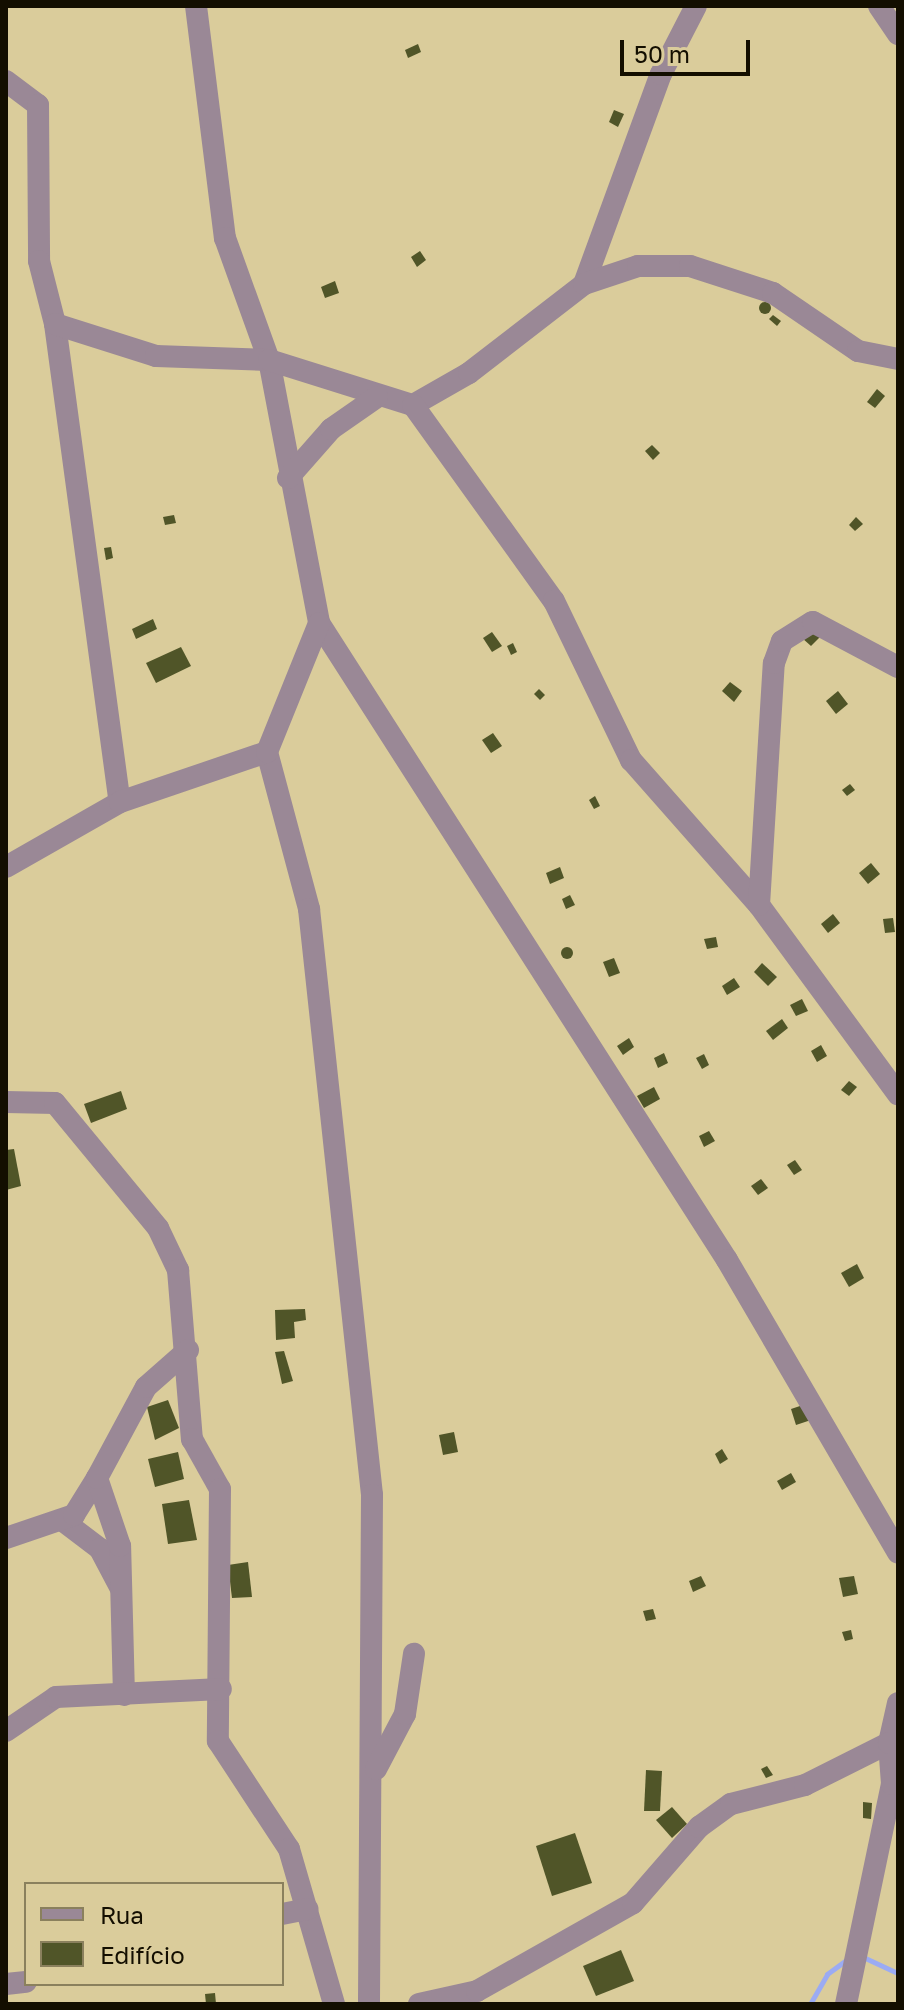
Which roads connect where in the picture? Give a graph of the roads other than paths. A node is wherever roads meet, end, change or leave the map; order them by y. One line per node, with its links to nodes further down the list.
1 (196, 6): 9 (street)
2 (879, 6): 4 (street)
3 (694, 7): 6 (street)
4 (898, 34)
5 (6, 81): 7 (street)
6 (584, 284): 8 (street); 11 (street)
7 (55, 324): 9 (street); 16 (street)
8 (898, 359)
9 (269, 360): 10 (street); 12 (street)
10 (377, 397): 11 (street); 12 (street)
11 (413, 405): 18 (street)
12 (288, 478): 13 (street)
13 (319, 623): 15 (street); 25 (street)
14 (898, 667): 18 (street)
15 (267, 752): 16 (street); 33 (street)
16 (120, 802): 17 (street)
17 (6, 867)
18 (759, 905): 19 (street)
19 (898, 1094)
20 (6, 1102): 21 (street)
21 (188, 1350): 22 (street); 28 (street)
22 (97, 1478): 23 (street); 26 (street)
23 (62, 1520): 24 (street); 26 (street)
24 (6, 1538)
25 (898, 1553)
26 (122, 1592): 29 (street)
27 (414, 1654): 33 (street)
28 (221, 1689): 29 (street); 34 (street)
29 (124, 1695): 31 (street)
30 (898, 1703): 32 (street)
31 (6, 1731)
32 (893, 1743): 38 (street); 39 (street)
33 (375, 1771): 37 (street)
34 (308, 1909): 35 (street); 36 (street)
35 (284, 1914)
36 (334, 2004)
37 (369, 2004)
38 (419, 2004)
39 (846, 2004)

